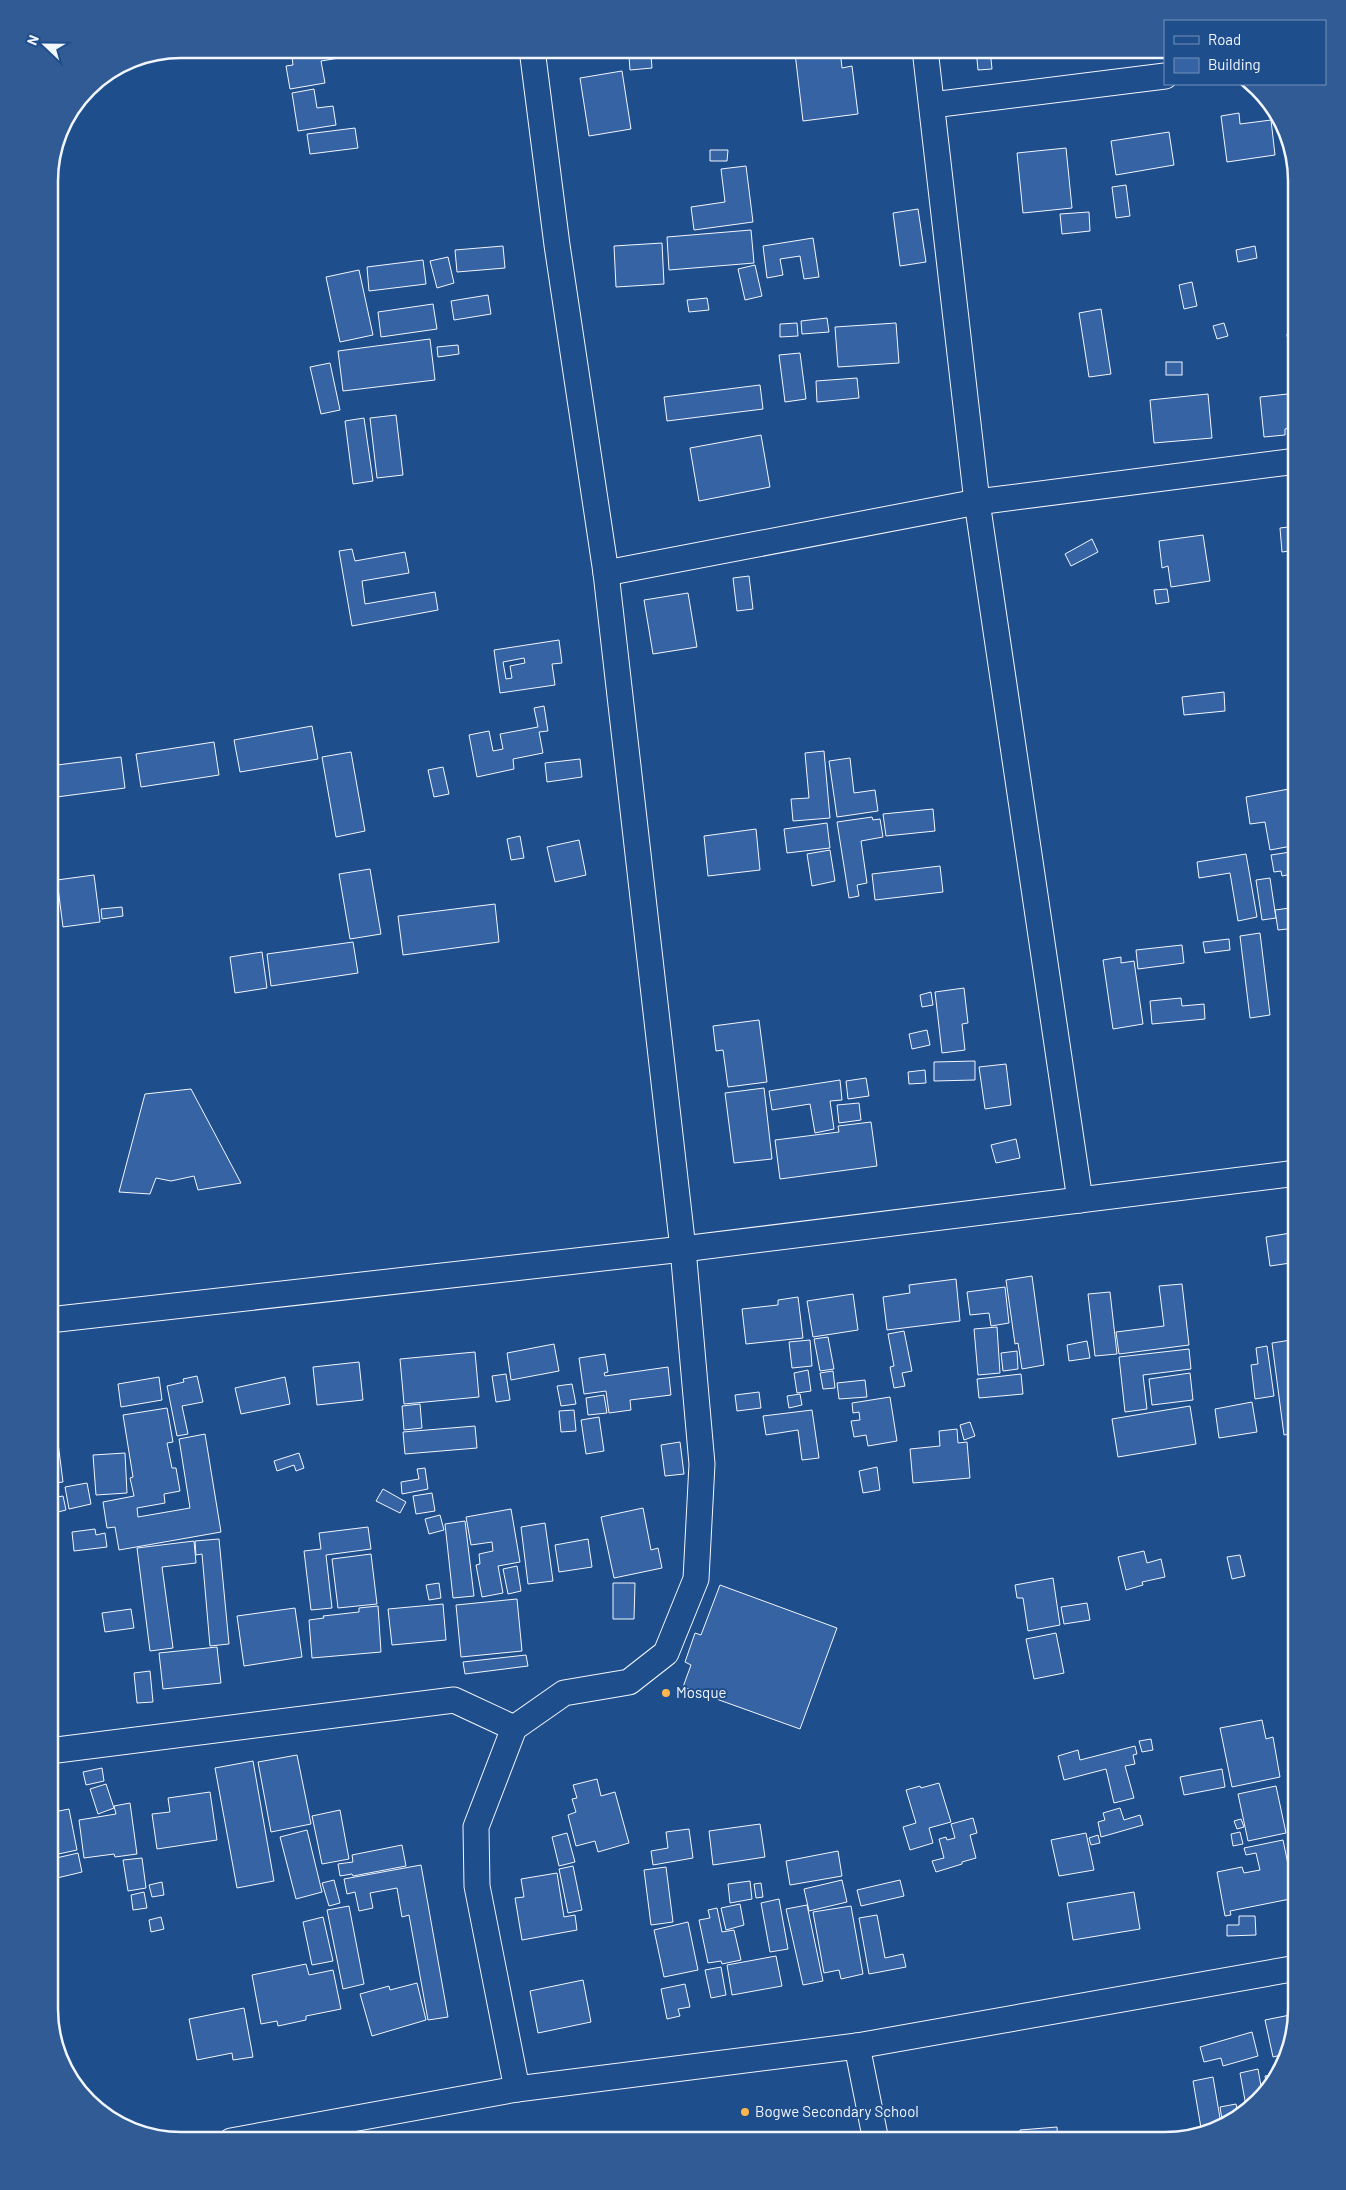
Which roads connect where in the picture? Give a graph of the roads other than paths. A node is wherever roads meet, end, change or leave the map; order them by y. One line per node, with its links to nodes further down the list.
1 (533, 58): 7 (street)
2 (927, 58): 4 (street)
3 (1164, 76): 4 (street)
4 (932, 105): 6 (street)
5 (1288, 462): 6 (street)
6 (977, 502): 7 (street); 9 (street)
7 (606, 573): 10 (street)
8 (1288, 1174): 9 (street)
9 (1080, 1200): 10 (street)
10 (683, 1249): 11 (street); 12 (street)
11 (58, 1319)
12 (514, 1728): 13 (street); 16 (street)
13 (58, 1750)
14 (1288, 1970): 15 (street)
15 (858, 2046): 16 (street); 18 (street)
16 (517, 2089): 17 (street)
17 (280, 2132)
18 (874, 2132)

